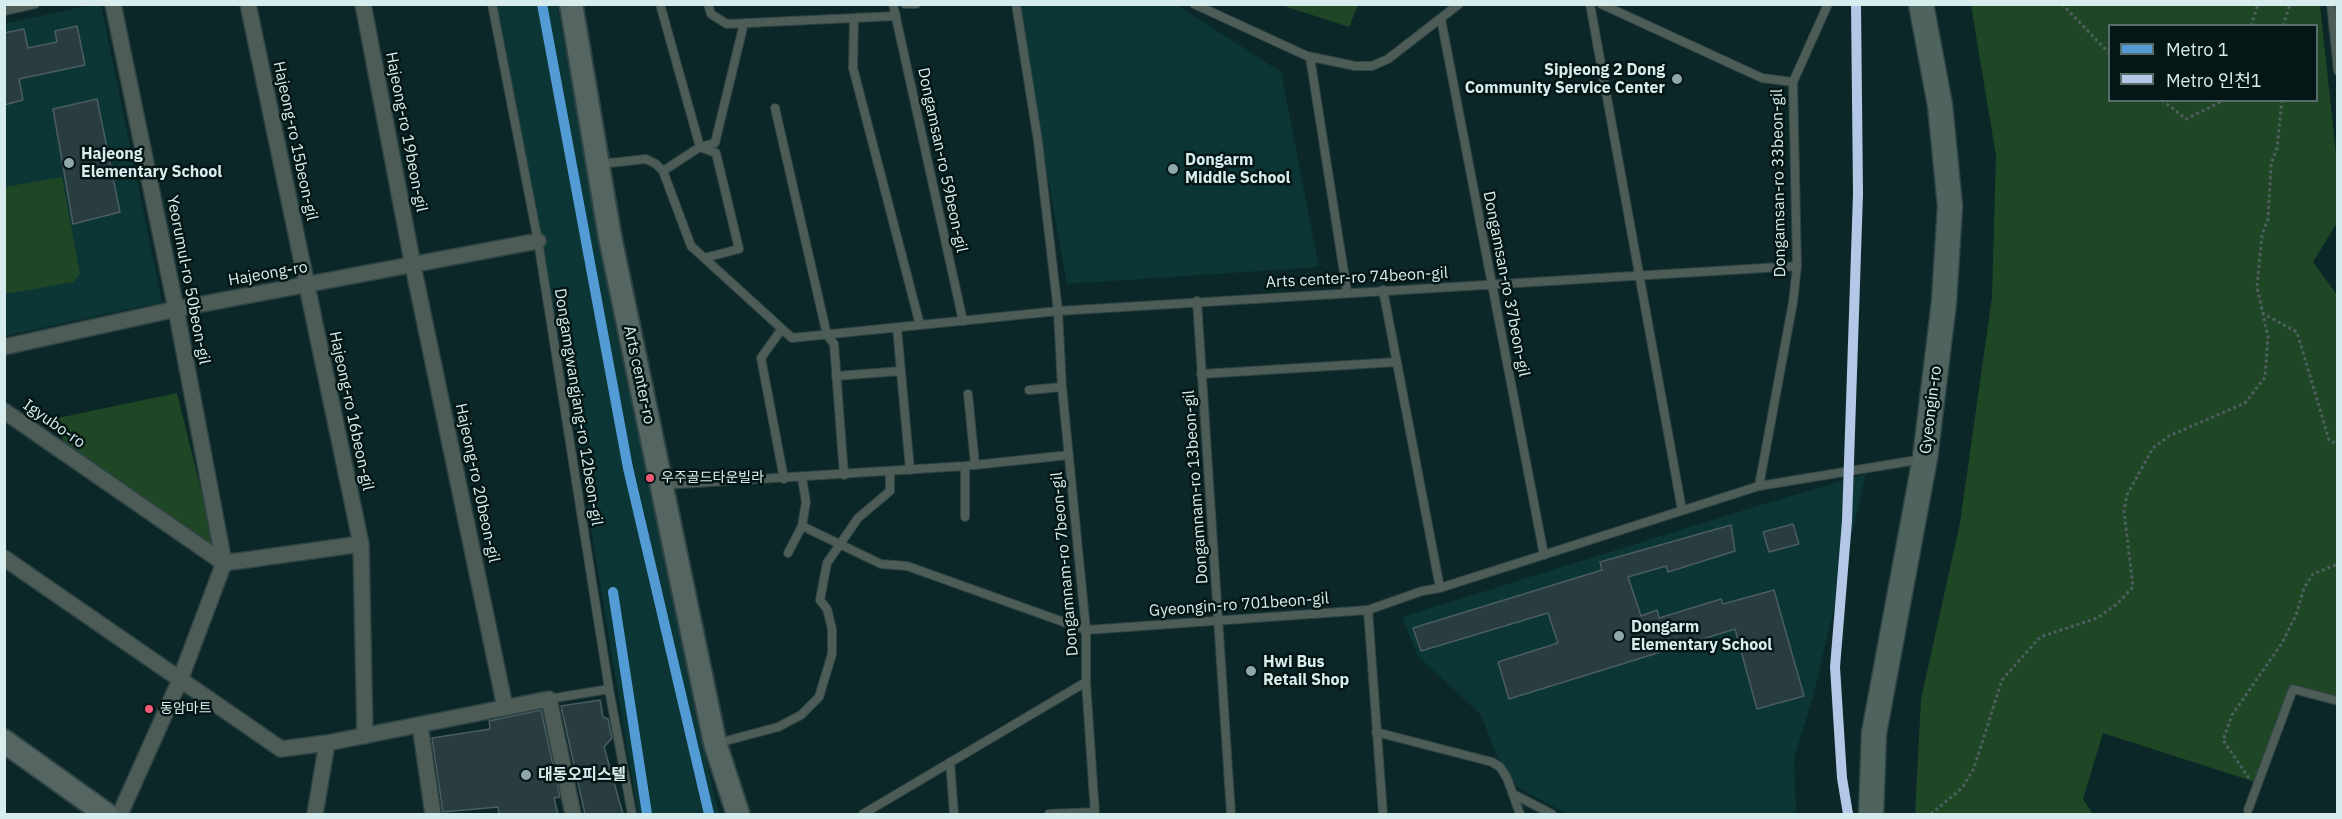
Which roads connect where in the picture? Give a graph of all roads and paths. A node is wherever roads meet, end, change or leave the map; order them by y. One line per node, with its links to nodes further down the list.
1 (35, 4): 23 (lane)
2 (113, 4): 51 (street, Yeorumul-ro 50beon-gil)
3 (249, 4): 47 (street, Hajeong-ro 15beon-gil)
4 (363, 4): 43 (street, Hajeong-ro 19beon-gil)
5 (492, 4): 41 (lane, Dongamgwangjang-ro 12beon-gil)
6 (571, 4): 39 (street, Arts center-ro)
7 (660, 4): 38 (lane)
8 (708, 4): 27 (lane)
9 (893, 4): 24 (lane, Dongamsan-ro 59beon-gil)
10 (905, 4): 11 (lane)
11 (916, 4)
12 (1017, 4): 52 (lane, Dongamnam-ro 7beon-gil)
13 (1194, 4): 31 (lane)
14 (1459, 4): 26 (lane)
15 (1590, 4): 45 (lane)
16 (1601, 4): 33 (lane, Dongamsan-ro 33beon-gil)
17 (1828, 4): 33 (lane)
18 (1921, 4): 70 (main road, Gyeongin-ro)
19 (2062, 4): 30 (path)
20 (2258, 4): 28 (path)
21 (2290, 4): 29 (path)
22 (2331, 4): 32 (lane)
23 (4, 11)
24 (896, 16): 25 (lane); 54 (lane, Dongamsan-ro 59beon-gil)
25 (855, 18): 27 (lane); 55 (lane)
26 (1441, 19): 31 (lane); 46 (lane, Dongamsan-ro 37beon-gil)
27 (744, 23): 38 (lane)
28 (2252, 24)
29 (2284, 24)
30 (2108, 53)
31 (1310, 57): 49 (lane)
32 (2337, 71)
33 (1793, 82): 44 (lane, Dongamsan-ro 33beon-gil)
34 (2165, 102): 35 (path)
35 (2221, 102)
36 (2282, 102): 53 (path)
37 (775, 108): 58 (lane)
38 (700, 147): 40 (lane); 42 (lane)
39 (596, 165): 40 (lane); 78 (street, Arts center-ro)
40 (663, 171): 42 (lane, Arts center-ro 74beon-gil)
41 (538, 241): 43 (street, Hajeong-ro); 96 (lane, Dongamgwangjang-ro 12beon-gil)
42 (704, 258): 57 (lane, Arts center-ro 74beon-gil)
43 (413, 266): 47 (street, Hajeong-ro); 99 (street, Hajeong-ro 20beon-gil)
44 (1797, 266): 45 (lane, Arts center-ro 74beon-gil); 79 (lane, Dongamsan-ro 33beon-gil)
45 (1640, 275): 46 (lane, Arts center-ro 74beon-gil); 80 (lane)
46 (1492, 284): 48 (lane, Arts center-ro 74beon-gil); 86 (lane, Dongamsan-ro 37beon-gil)
47 (306, 285): 51 (street, Hajeong-ro); 83 (street, Hajeong-ro 16beon-gil)
48 (1383, 290): 49 (lane, Arts center-ro 74beon-gil); 60 (lane)
49 (1347, 292): 50 (lane, Arts center-ro 74beon-gil)
50 (1197, 301): 52 (lane, Arts center-ro 74beon-gil); 62 (lane, Dongamnam-ro 13beon-gil)
51 (176, 309): 59 (street, Hajeong-ro); 88 (street, Yeorumul-ro 50beon-gil)
52 (1058, 311): 54 (lane, Arts center-ro 74beon-gil); 64 (lane, Dongamnam-ro 7beon-gil)
53 (2262, 313): 68 (path); 126 (path)
54 (963, 321): 55 (lane, Arts center-ro 74beon-gil)
55 (920, 325): 56 (lane, Arts center-ro 74beon-gil)
56 (897, 328): 58 (lane, Arts center-ro 74beon-gil); 61 (lane)
57 (781, 330): 58 (lane, Arts center-ro 74beon-gil); 77 (lane)
58 (827, 335): 63 (lane)
59 (4, 347)
60 (1397, 362): 62 (lane, Dongamnam-ro 13beon-gil); 90 (lane)
61 (901, 371): 63 (lane); 73 (lane)
62 (1201, 374): 92 (lane, Dongamnam-ro 13beon-gil)
63 (836, 376): 75 (lane)
64 (1062, 387): 65 (lane); 69 (lane, Dongamnam-ro 7beon-gil)
65 (1029, 390)
66 (968, 394): 71 (lane)
67 (4, 411): 88 (street, Igyubo-ro)
68 (2337, 445)
69 (1069, 455): 71 (lane); 93 (lane, Dongamnam-ro 7beon-gil)
70 (1925, 458): 79 (lane, Gyeongin-ro 701beon-gil); 125 (main road, Gyeongin-ro)
71 (975, 465): 72 (lane)
72 (965, 466): 73 (lane); 81 (lane)
73 (910, 470): 74 (lane)
74 (890, 471): 75 (lane); 84 (lane)
75 (844, 475): 76 (lane)
76 (802, 478): 77 (lane); 82 (lane)
77 (784, 479): 78 (lane)
78 (662, 486): 105 (street, Arts center-ro)
79 (1759, 486): 80 (lane, Gyeongin-ro 701beon-gil)
80 (1682, 510): 86 (lane, Gyeongin-ro 701beon-gil)
81 (965, 517)
82 (802, 526): 84 (lane, Gyeongin-ro 701beon-gil); 85 (lane)
83 (361, 544): 88 (street); 102 (street, Hajeong-ro 16beon-gil)
84 (841, 544): 93 (lane, Gyeongin-ro 701beon-gil); 105 (lane)
85 (788, 553)
86 (1544, 555): 90 (lane, Gyeongin-ro 701beon-gil)
87 (11, 562): 94 (street)
88 (224, 563): 94 (street)
89 (2337, 564): 107 (path)
90 (1440, 588): 91 (lane, Gyeongin-ro 701beon-gil)
91 (1368, 610): 92 (lane, Gyeongin-ro 701beon-gil); 101 (lane)
92 (1219, 619): 93 (lane, Gyeongin-ro 701beon-gil); 121 (lane, Dongamnam-ro 13beon-gil)
93 (1086, 630): 95 (lane, Dongamnam-ro 7beon-gil)
94 (180, 680): 104 (street); 112 (street)
95 (1086, 682): 106 (lane); 110 (lane, Dongamnam-ro 7beon-gil)
96 (609, 689): 97 (lane); 116 (lane, Dongamgwangjang-ro 12beon-gil)
97 (549, 699): 99 (street); 115 (street)
98 (2337, 701): 107 (lane)
99 (505, 707): 100 (street)
100 (420, 724): 102 (street); 114 (street)
101 (1376, 732): 108 (lane); 122 (lane)
102 (365, 736): 104 (street)
103 (4, 741): 111 (street)
104 (327, 743): 113 (street)
105 (715, 743): 117 (street, Arts center-ro)
106 (950, 762): 118 (lane); 119 (lane)
107 (2256, 788): 109 (lane)
108 (1513, 794): 123 (lane); 124 (lane)
109 (2248, 810)
110 (1095, 813): 120 (lane)
111 (106, 814)
112 (120, 814)
113 (315, 814)
114 (433, 814)
115 (573, 814)
116 (632, 814)
117 (738, 814)
118 (863, 814)
119 (954, 814)
120 (1049, 814)
121 (1232, 814)
122 (1383, 814)
123 (1520, 814)
124 (1552, 814)
125 (1871, 814)
126 (1931, 814)

